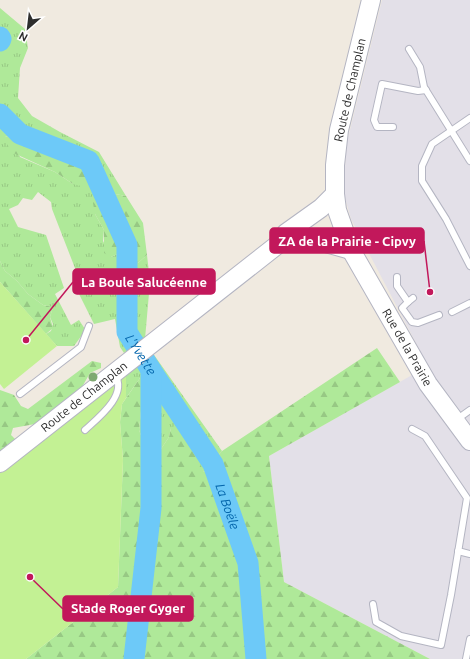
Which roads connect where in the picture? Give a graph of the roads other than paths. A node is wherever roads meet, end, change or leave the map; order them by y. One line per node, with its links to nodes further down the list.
1 (370, 0): 8 (street, Route de Champlan)
2 (409, 49): 3 (lane)
3 (426, 90): 5 (lane); 6 (lane)
4 (470, 118): 6 (lane)
5 (393, 127)
6 (450, 131): 7 (lane); 11 (lane)
7 (470, 162)
8 (335, 194): 9 (street, Route de Champlan); 10 (street, Route de Champlan)
9 (281, 242): 10 (street); 17 (street, Route de Champlan)
10 (351, 250): 20 (street, Rue de la Prairie)
11 (470, 265)
12 (397, 277): 15 (lane)
13 (470, 303): 14 (lane)
14 (452, 312)
15 (439, 315)
16 (89, 326): 18 (lane)
17 (119, 368): 22 (lane); 24 (street, Route de Champlan)
18 (20, 394)
19 (470, 410): 20 (lane)
20 (455, 421): 23 (street, Rue de la Prairie)
21 (412, 429): 25 (lane)
22 (85, 430)
23 (470, 442)
24 (0, 463)
25 (458, 551): 26 (lane); 27 (lane)
26 (470, 554)
27 (373, 604)
28 (470, 639): 29 (lane)
29 (466, 659)

